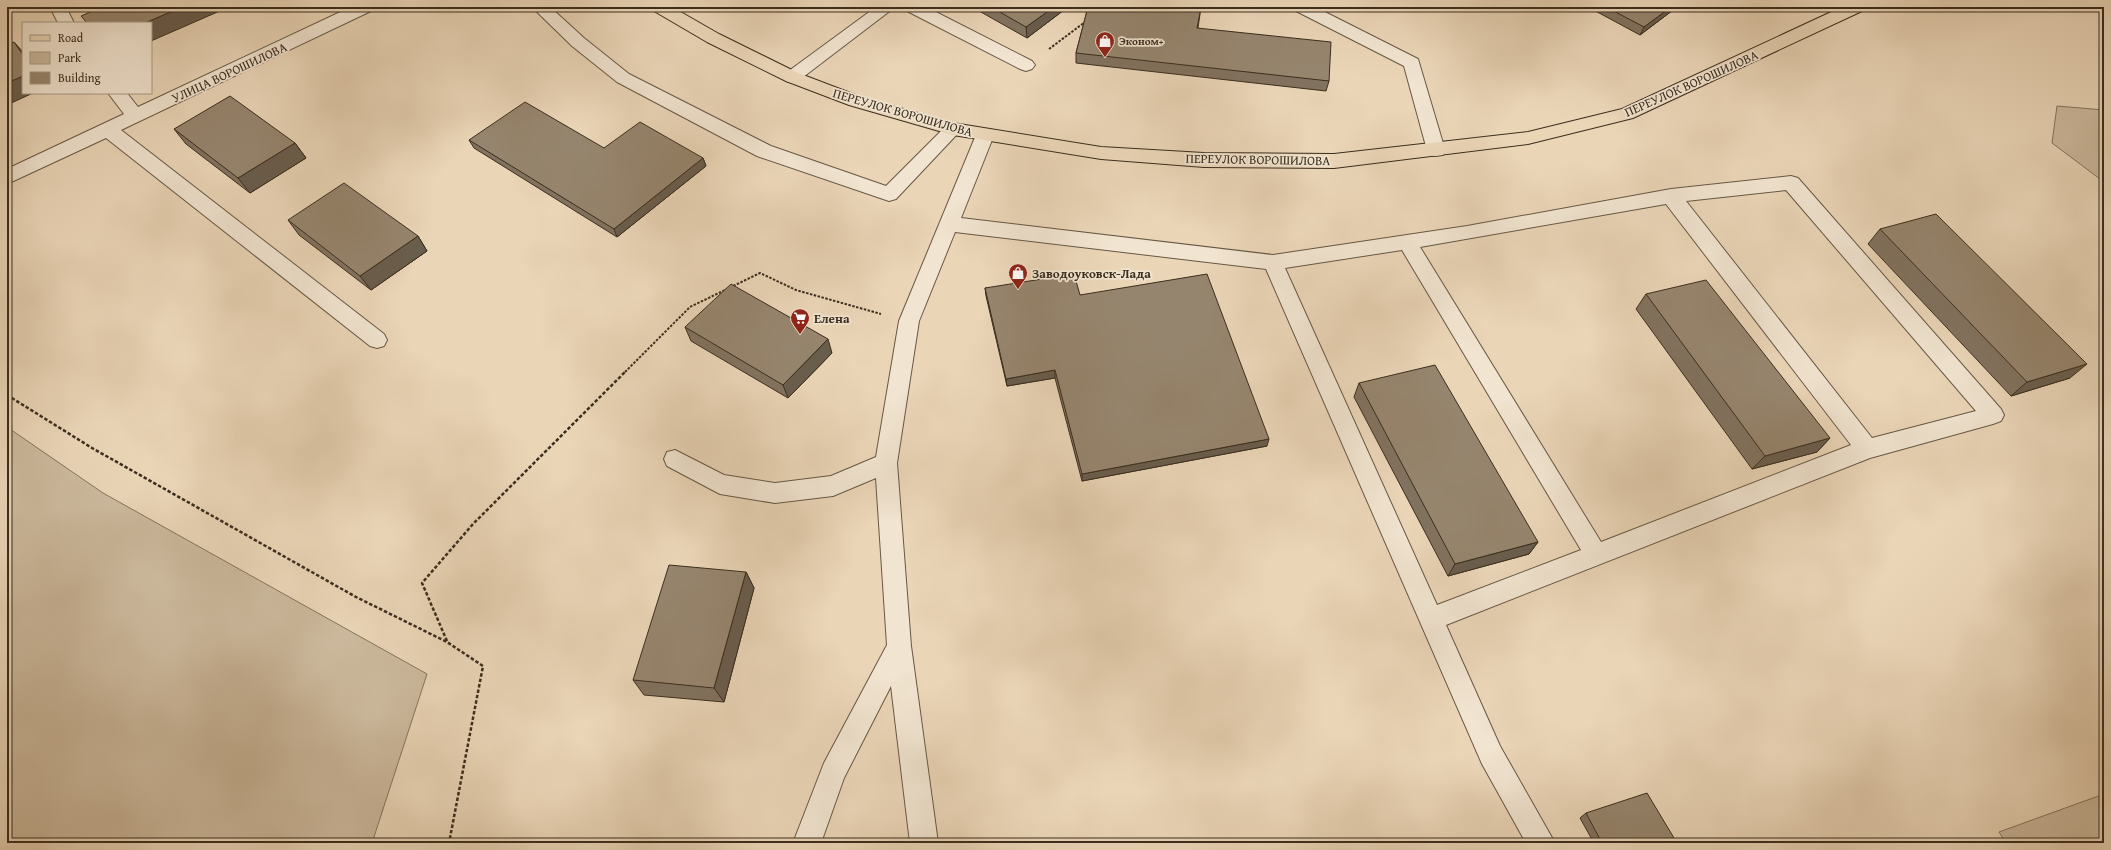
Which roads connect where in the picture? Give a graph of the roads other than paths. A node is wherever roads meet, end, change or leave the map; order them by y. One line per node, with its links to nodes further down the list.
1 (58, 7): 9 (street)
2 (365, 7): 13 (street, УЛИЦА ВОРОШИЛОВА)
3 (540, 7): 14 (street)
4 (660, 7): 11 (main road, ПЕРЕУЛОК ВОРОШИЛОВА)
5 (887, 7): 11 (street)
6 (913, 7): 10 (street)
7 (1302, 7): 17 (street)
8 (1856, 7): 17 (main road, ПЕРЕУЛОК ВОРОШИЛОВА)
9 (66, 22)
10 (1026, 65)
11 (792, 77): 14 (main road, ПЕРЕУЛОК ВОРОШИЛОВА)
12 (118, 94): 13 (street)
13 (135, 116): 15 (street, УЛИЦА ВОРОШИЛОВА)
14 (953, 129): 16 (main road, ПЕРЕУЛОК ВОРОШИЛОВА)
15 (108, 130): 18 (street, УЛИЦА ВОРОШИЛОВА); 23 (street)
16 (985, 135): 17 (main road, ПЕРЕУЛОК ВОРОШИЛОВА); 20 (street)
17 (1436, 150)
18 (7, 178)
19 (1671, 196): 21 (street); 24 (street); 24 (street)
20 (948, 224): 22 (street); 26 (street)
21 (1407, 242): 22 (street); 27 (street)
22 (1273, 262): 28 (street)
23 (377, 340)
24 (1867, 449): 27 (street)
25 (675, 460): 26 (street)
26 (886, 463): 29 (street)
27 (1596, 554): 28 (street)
28 (1431, 619): 32 (street)
29 (900, 646): 30 (street); 31 (street)
30 (807, 843)
31 (924, 843)
32 (1541, 843)

